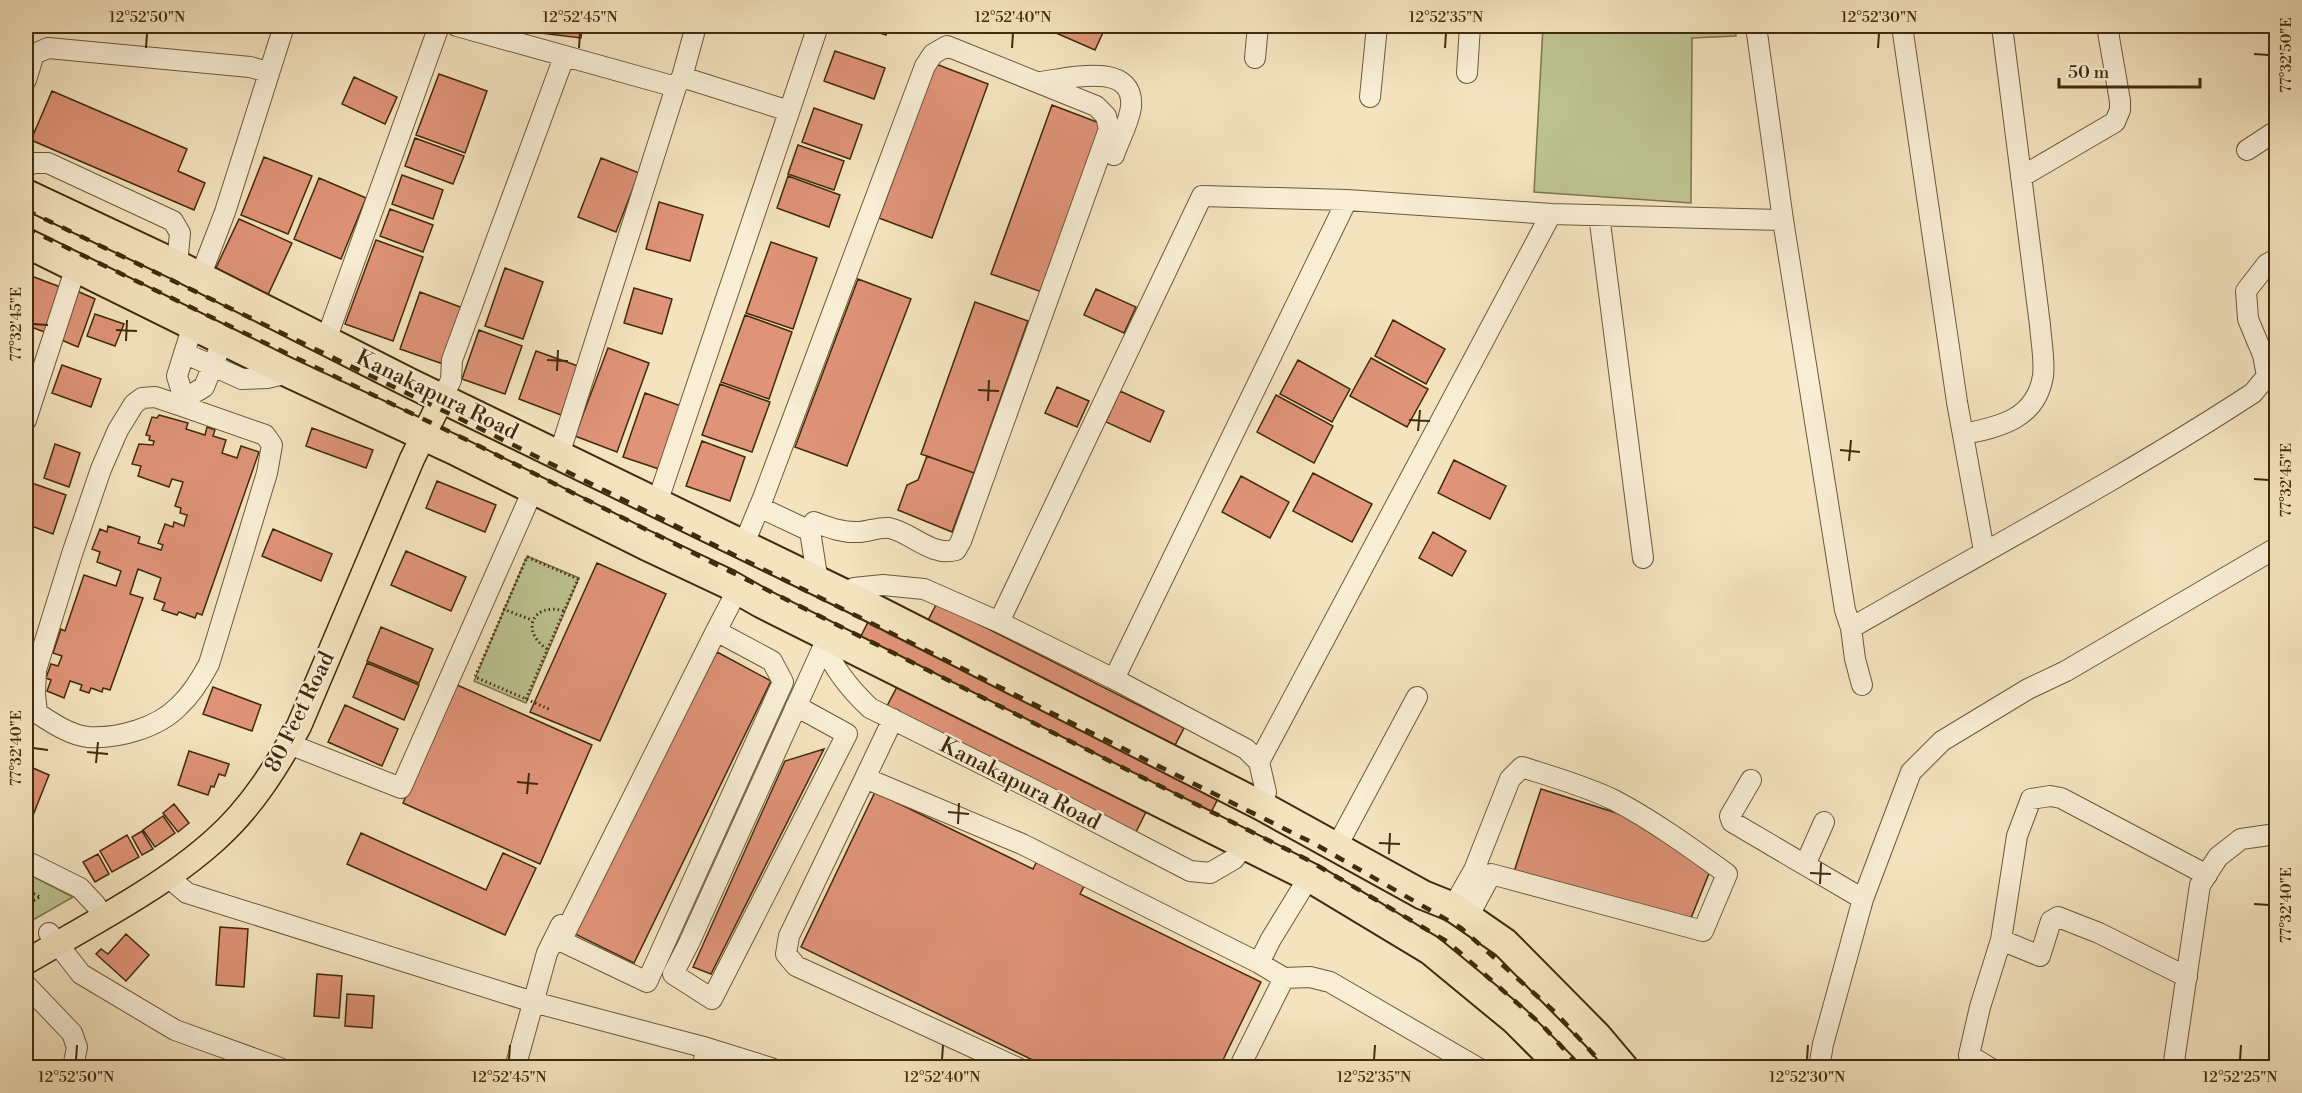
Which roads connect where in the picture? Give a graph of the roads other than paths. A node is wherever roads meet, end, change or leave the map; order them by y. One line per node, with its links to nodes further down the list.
1 (284, 26): 15 (street)
2 (439, 26): 40 (street)
3 (457, 26): 13 (street)
4 (696, 26): 18 (street)
5 (819, 26): 21 (street)
6 (1258, 26): 14 (street)
7 (1377, 26): 20 (street)
8 (1470, 26): 16 (street)
9 (1756, 26): 32 (street)
10 (1902, 26): 48 (street)
11 (2002, 26): 26 (street)
12 (2107, 26): 26 (street)
13 (564, 57): 18 (street); 44 (street)
14 (1255, 58)
15 (268, 72): 17 (street); 36 (street)
16 (1467, 73)
17 (26, 80)
18 (679, 82): 21 (street); 49 (street)
19 (1038, 82): 24 (street); 37 (street); 52 (street)
20 (1370, 96)
21 (789, 111): 51 (street)
22 (2277, 131): 23 (street)
23 (2247, 150)
24 (1111, 163)
25 (26, 167): 36 (street)
26 (2021, 177): 48 (street)
27 (26, 194): 36 (highway, Kanakapura Road)
28 (1100, 195): 37 (street)
29 (1347, 200): 30 (street); 61 (street); 65 (street)
30 (1551, 214): 31 (street); 71 (street)
31 (1599, 215): 32 (street); 57 (street)
32 (1783, 220): 62 (street)
33 (26, 243): 35 (highway, Kanakapura Road)
34 (2277, 259): 55 (street)
35 (76, 267): 38 (highway, Kanakapura Road); 46 (street)
36 (188, 271): 40 (highway, Kanakapura Road)
37 (1044, 309): 53 (street)
38 (193, 325): 39 (highway, Kanakapura Road); 41 (street)
39 (223, 340): 42 (street); 43 (highway, Kanakapura Road)
40 (326, 340): 44 (highway, Kanakapura Road)
41 (184, 353): 42 (street); 45 (street)
42 (213, 367): 43 (street); 45 (street)
43 (289, 373): 47 (highway, Kanakapura Road)
44 (435, 394): 47 (main road, 80 Feet Road); 49 (highway, Kanakapura Road)
45 (183, 402): 45 (street)
46 (26, 420)
47 (417, 432): 50 (highway, Kanakapura Road); 70 (main road, 80 Feet Road); 85 (main road, 80 Feet Road)
48 (1963, 434): 55 (street)
49 (559, 455): 51 (highway, Kanakapura Road)
50 (533, 490): 59 (highway, Kanakapura Road); 70 (street)
51 (657, 503): 54 (highway, Kanakapura Road)
52 (759, 507): 53 (street); 54 (street)
53 (810, 531): 58 (street)
54 (743, 546): 58 (highway, Kanakapura Road)
55 (1984, 551): 62 (street)
56 (2275, 553): 84 (street)
57 (1643, 558)
58 (818, 582): 60 (highway, Kanakapura Road)
59 (733, 587): 63 (street); 64 (highway, Kanakapura Road); 95 (street)
60 (849, 596): 61 (street); 74 (highway, Kanakapura Road)
61 (999, 622): 65 (street)
62 (1851, 628): 66 (street)
63 (716, 631): 63 (street)
64 (825, 640): 68 (street); 69 (street, Kanakapura Road); 78 (highway, Kanakapura Road)
65 (1114, 679): 71 (street)
66 (1862, 685)
67 (1417, 697): 77 (street)
68 (796, 706): 68 (street)
69 (893, 719): 72 (street); 78 (street, Kanakapura Road)
70 (289, 744): 82 (main road, 80 Feet Road)
71 (1259, 762): 74 (street)
72 (865, 778): 91 (street); 101 (street)
73 (1751, 780): 80 (street)
74 (1268, 810): 77 (highway, Kanakapura Road); 78 (highway)
75 (1824, 822): 80 (street)
76 (2277, 834): 81 (street)
77 (1337, 846): 86 (highway, Kanakapura Road)
78 (1251, 848): 83 (highway, Kanakapura Road)
79 (26, 861): 85 (street)
80 (1805, 865): 84 (street)
81 (2207, 875): 88 (street); 92 (street)
82 (168, 877): 87 (main road, 80 Feet Road); 95 (street)
83 (1309, 877): 91 (street); 104 (highway, Kanakapura Road)
84 (1863, 899): 106 (street)
85 (96, 905): 87 (main road, 80 Feet Road)
86 (1461, 912): 86 (street); 105 (highway, Kanakapura Road)
87 (53, 939): 89 (main road, 80 Feet Road); 90 (main road, 80 Feet Road); 98 (street)
88 (2001, 940): 92 (street); 107 (street)
89 (26, 947)
90 (26, 962)
91 (1259, 963): 93 (street)
92 (2187, 977): 108 (street)
93 (1284, 978): 102 (street); 103 (street)
94 (26, 986): 97 (street)
95 (533, 1002): 96 (street); 99 (street)
96 (705, 1058): 100 (street)
97 (73, 1068)
98 (280, 1068)
99 (515, 1068)
100 (771, 1068)
101 (1018, 1068)
102 (1239, 1068)
103 (1478, 1068)
104 (1563, 1068)
105 (1624, 1068)
106 (1819, 1068)
107 (1990, 1068)
108 (2173, 1068)

